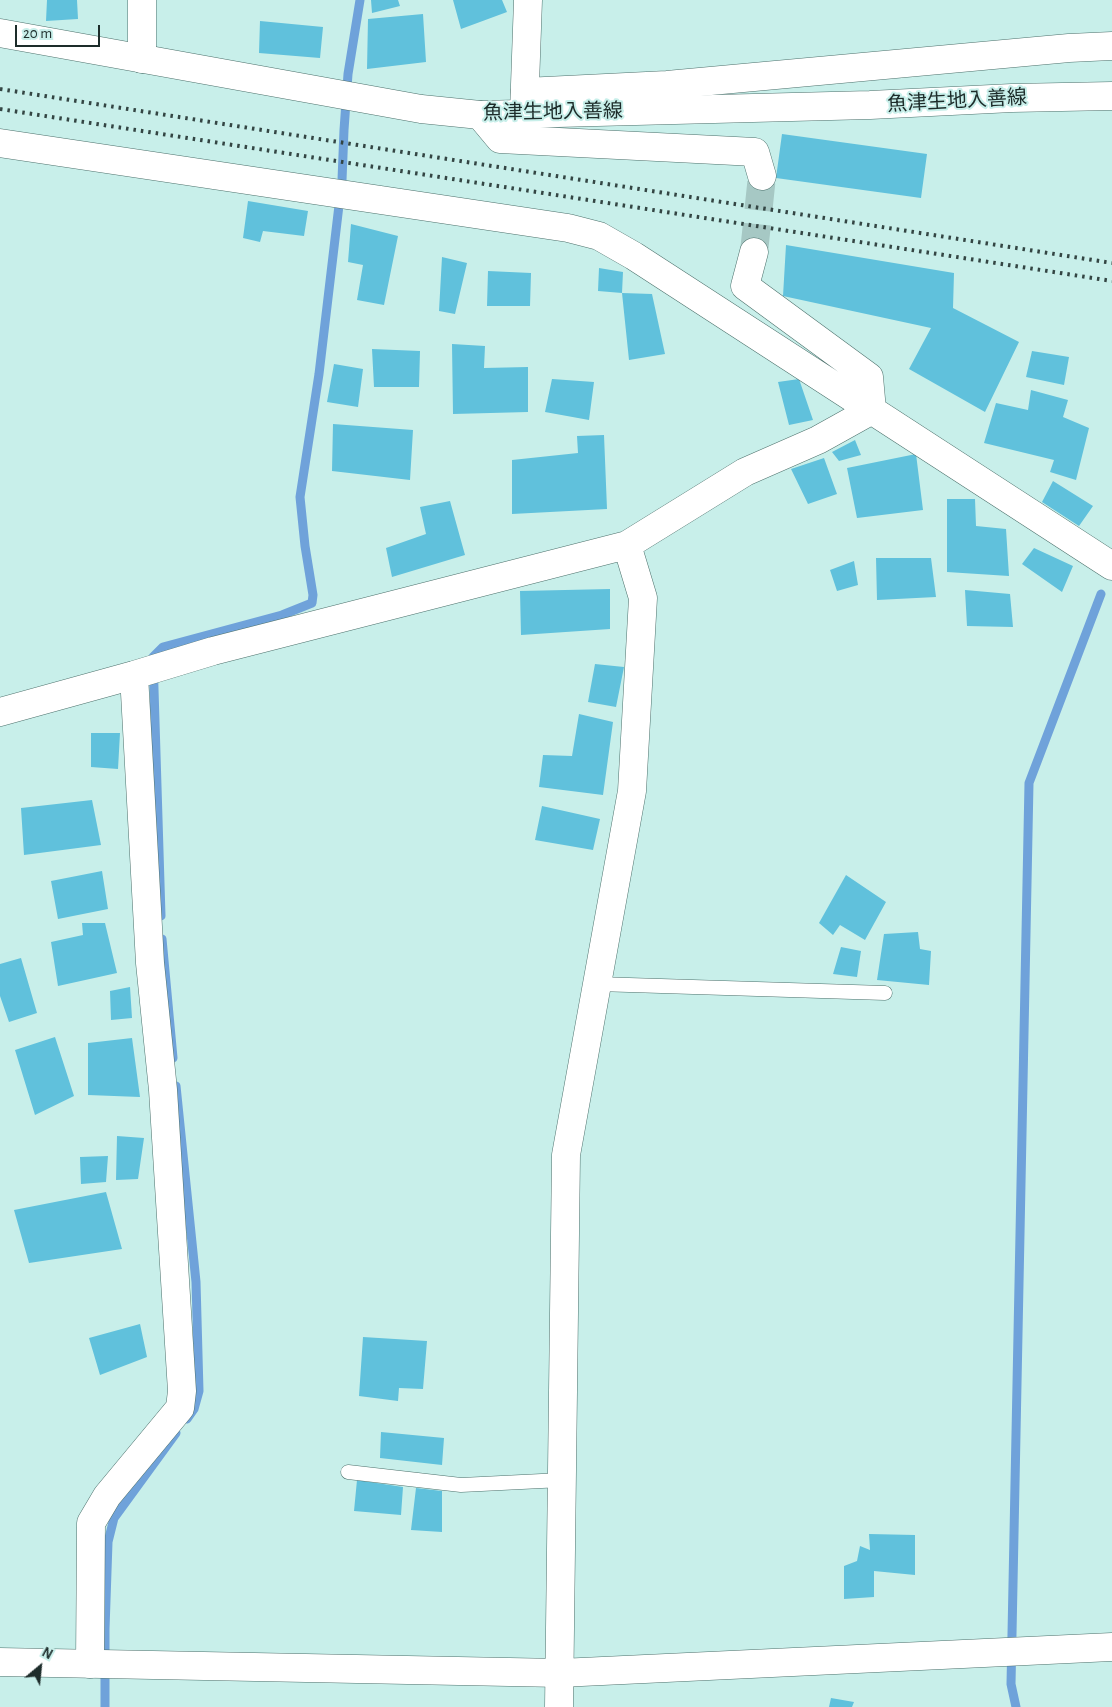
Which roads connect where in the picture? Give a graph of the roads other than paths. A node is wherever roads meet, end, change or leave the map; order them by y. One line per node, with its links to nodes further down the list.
1 (142, 0): 5 (street)
2 (528, 0): 7 (street)
3 (0, 33): 5 (street, 魚津生地入善線)
4 (1112, 46): 7 (street)
5 (142, 59): 8 (street, 魚津生地入善線)
6 (1112, 96): 7 (street, 魚津生地入善線)
7 (525, 102): 8 (street, 魚津生地入善線)
8 (480, 115): 10 (street)
9 (0, 143): 12 (street)
10 (762, 176)
11 (754, 252): 12 (street)
12 (872, 410): 13 (street); 14 (street)
13 (627, 545): 15 (street); 17 (street)
14 (1112, 562)
15 (134, 675): 16 (street); 23 (street)
16 (0, 712)
17 (597, 984): 18 (lane); 20 (street)
18 (885, 993)
19 (348, 1472): 20 (lane)
20 (562, 1480): 24 (street)
21 (1112, 1647): 24 (street)
22 (0, 1662): 23 (street)
23 (90, 1664): 24 (street)
24 (560, 1673): 25 (street)
25 (560, 1707)

